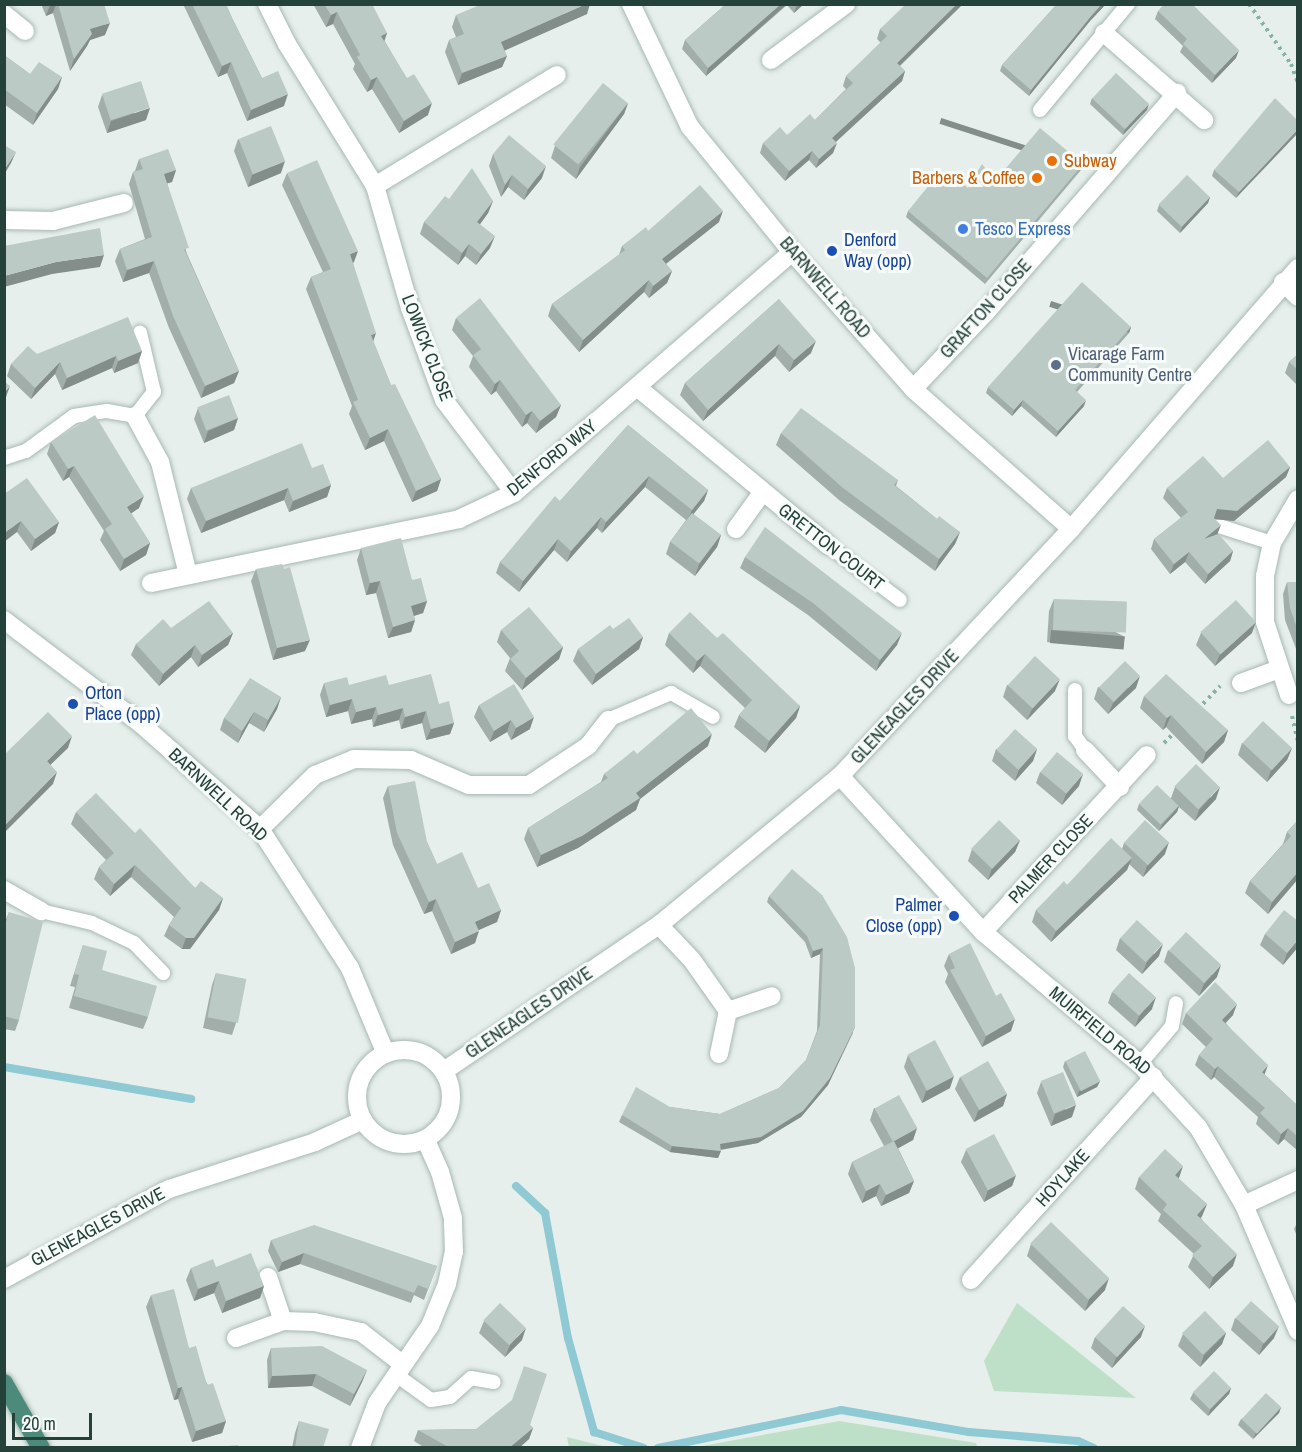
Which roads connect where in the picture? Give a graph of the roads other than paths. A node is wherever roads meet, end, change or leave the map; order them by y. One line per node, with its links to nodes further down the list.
1 (267, 4): 13 (street, LOWICK CLOSE)
2 (631, 4): 16 (street, BARNWELL ROAD)
3 (846, 4): 8 (street)
4 (1128, 4): 7 (lane)
5 (4, 14): 6 (street)
6 (25, 31)
7 (1104, 33): 10 (street); 11 (lane)
8 (771, 60)
9 (557, 75): 13 (street)
10 (1177, 93): 12 (street); 22 (street, GRAFTON CLOSE)
11 (1040, 110)
12 (1204, 120)
13 (375, 186): 25 (street, LOWICK CLOSE)
14 (124, 203): 15 (street)
15 (4, 220)
16 (792, 252): 21 (street, DENFORD WAY); 22 (street, BARNWELL ROAD)
17 (1298, 268): 18 (street, GLENEAGLES DRIVE)
18 (1283, 282): 19 (street); 30 (street, GLENEAGLES DRIVE)
19 (1298, 297)
20 (140, 333): 23 (lane)
21 (638, 387): 25 (street, DENFORD WAY); 26 (street, GRETTON COURT)
22 (914, 389): 30 (street, BARNWELL ROAD)
23 (135, 416): 24 (lane); 33 (street)
24 (4, 458)
25 (514, 493): 33 (street, DENFORD WAY)
26 (762, 493): 29 (street, GRETTON COURT); 32 (street, GRETTON COURT)
27 (1298, 498): 31 (street)
28 (1219, 526): 31 (lane)
29 (736, 529)
30 (1071, 529): 45 (street, GLENEAGLES DRIVE)
31 (1272, 543): 37 (street)
32 (830, 546): 35 (lane, GRETTON COURT)
33 (188, 574): 34 (street, DENFORD WAY)
34 (152, 583)
35 (900, 600)
36 (4, 620): 47 (street, BARNWELL ROAD)
37 (1279, 669): 38 (street); 40 (street)
38 (1241, 683)
39 (1075, 690): 43 (lane)
40 (1293, 693)
41 (713, 717): 42 (lane)
42 (608, 720): 47 (street)
43 (1085, 750): 46 (street)
44 (1147, 755): 46 (street, PALMER CLOSE)
45 (840, 776): 50 (street, GLENEAGLES DRIVE); 51 (street, MUIRFIELD ROAD)
46 (1120, 787): 51 (street, PALMER CLOSE)
47 (260, 829): 56 (street, BARNWELL ROAD)
48 (4, 890): 49 (street)
49 (41, 911): 52 (lane)
50 (659, 925): 55 (street); 59 (street, GLENEAGLES DRIVE)
51 (983, 932): 58 (street, MUIRFIELD ROAD)
52 (163, 973)
53 (772, 996): 55 (street)
54 (1176, 1003): 58 (lane)
55 (728, 1011): 57 (street)
56 (386, 1054): 59 (street); 61 (street)
57 (719, 1054)
58 (1140, 1064): 60 (street, MUIRFIELD ROAD)
59 (444, 1071): 62 (street)
60 (1154, 1077): 64 (street, MUIRFIELD ROAD); 67 (street, HOYLAKE)
61 (363, 1120): 62 (street); 66 (street, GLENEAGLES DRIVE)
62 (426, 1140): 71 (street)
63 (1298, 1180): 64 (street)
64 (1244, 1205): 69 (street, MUIRFIELD ROAD)
65 (268, 1277): 68 (street)
66 (4, 1279)
67 (971, 1280)
68 (283, 1321): 70 (street); 71 (street)
69 (1297, 1326)
70 (236, 1338)
71 (398, 1369): 72 (lane); 75 (street)
72 (494, 1382)
73 (4, 1383): 74 (highway)
74 (41, 1448)
75 (360, 1448)

